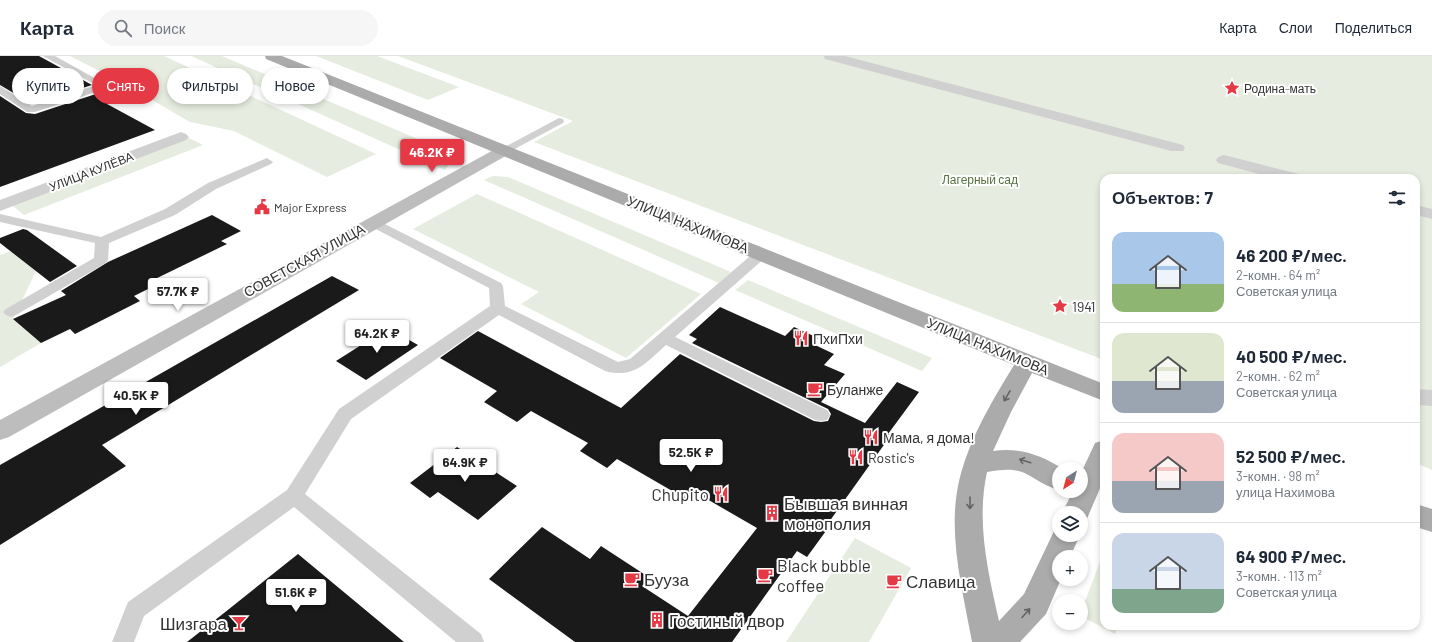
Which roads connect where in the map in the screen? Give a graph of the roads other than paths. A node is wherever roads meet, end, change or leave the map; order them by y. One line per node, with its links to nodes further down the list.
1 (48, 56): 4 (lane)
2 (271, 56): 8 (main road, УЛИЦА НАХИМОВА)
3 (830, 56): 7 (street)
4 (0, 89)
5 (559, 122): 8 (lane)
6 (181, 137): 12 (street, УЛИЦА КУЛЁВА)
7 (1177, 148)
8 (505, 150): 16 (street, СОВЕТСКАЯ УЛИЦА); 18 (main road, УЛИЦА НАХИМОВА)
9 (1224, 160): 11 (street)
10 (267, 162): 17 (lane)
11 (1278, 174)
12 (0, 206)
13 (1420, 211): 14 (street)
14 (1432, 214)
15 (0, 218): 17 (lane)
16 (373, 222): 19 (lane); 27 (street, СОВЕТСКАЯ УЛИЦА)
17 (102, 241): 20 (lane)
18 (761, 254): 21 (lane); 22 (main road, УЛИЦА НАХИМОВА)
19 (498, 308): 21 (lane); 31 (lane)
20 (11, 312)
21 (664, 338): 26 (lane)
22 (1027, 362): 23 (main road, УЛИЦА НАХИМОВА); 29 (main road, one-way to 29)
23 (1100, 391)
24 (1420, 396): 25 (street)
25 (1432, 398)
26 (821, 415)
27 (0, 431)
28 (1100, 457): 32 (main road)
29 (976, 465): 30 (main road, one-way to 29); 38 (main road, one-way to 38)
30 (1052, 475)
31 (294, 496): 36 (lane); 37 (lane)
32 (1074, 504)
33 (1420, 516): 34 (main road)
34 (1432, 521)
35 (1063, 542): 39 (main road, one-way to 35)
36 (123, 642)
37 (473, 642)
38 (988, 642)
39 (1000, 642)

